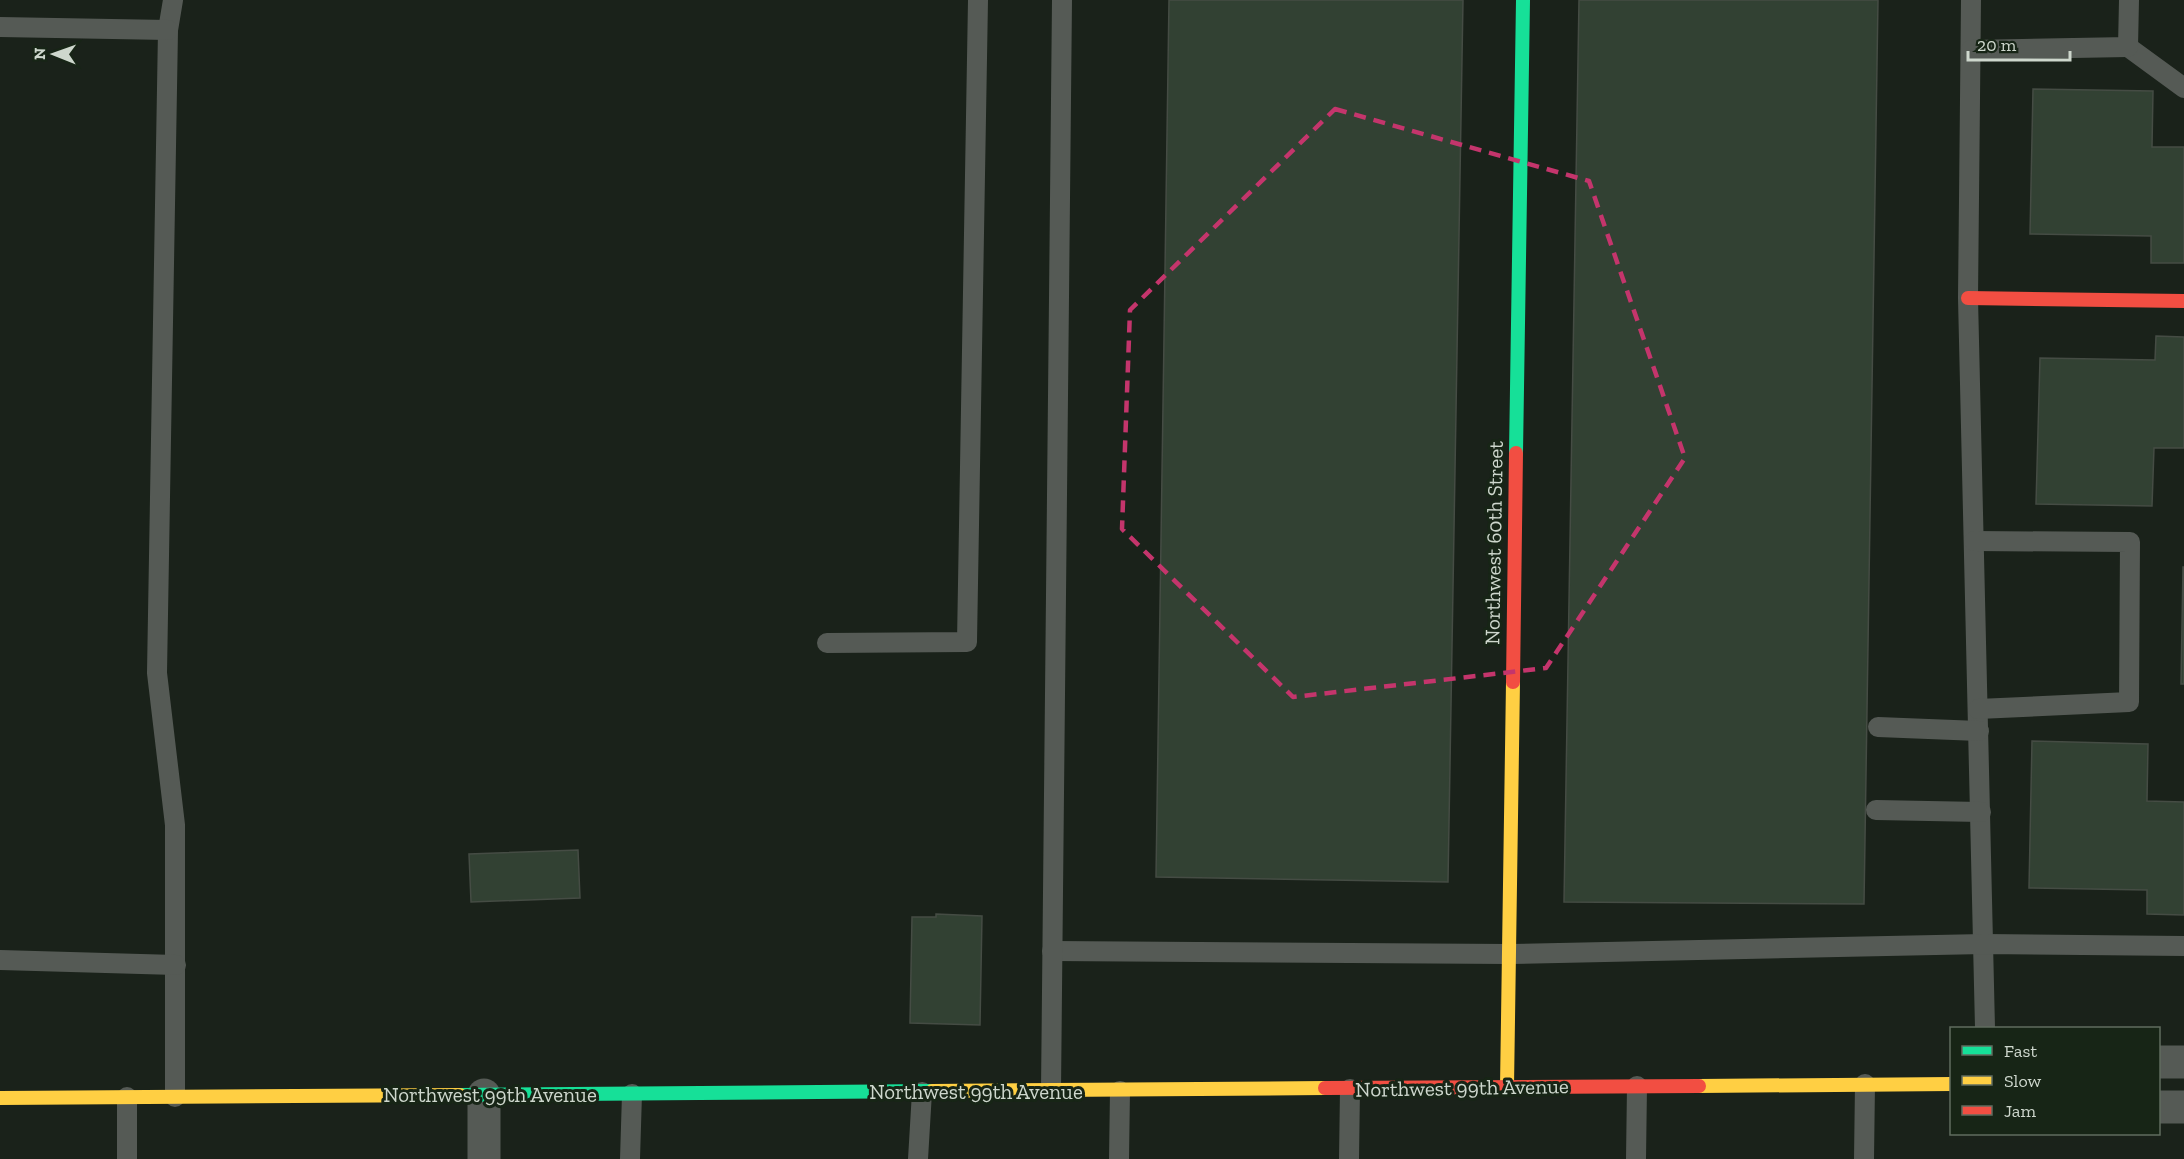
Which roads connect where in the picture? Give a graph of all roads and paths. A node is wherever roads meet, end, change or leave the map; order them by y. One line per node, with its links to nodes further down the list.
1 (173, 0): 8 (lane)
2 (978, 0): 15 (lane)
3 (1062, 0): 23 (lane)
4 (1523, 0): 24 (street, Northwest 60th Street)
5 (1971, 0): 10 (lane)
6 (2129, 0): 9 (lane)
7 (0, 27): 8 (lane)
8 (168, 30): 26 (lane)
9 (2128, 47): 10 (lane); 11 (lane)
10 (1971, 50): 12 (lane)
11 (2184, 88)
12 (1968, 298): 13 (street); 14 (lane)
13 (2184, 301)
14 (1974, 541): 16 (lane); 16 (lane)
15 (827, 643)
16 (1978, 709): 18 (lane)
17 (1878, 727): 18 (lane)
18 (1979, 731): 20 (lane)
19 (1876, 810): 20 (lane)
20 (1981, 812): 21 (lane)
21 (1984, 944): 22 (lane); 24 (lane); 27 (lane)
22 (2184, 946)
23 (1052, 951): 24 (lane); 35 (lane)
24 (1509, 954): 33 (street, Northwest 60th Street)
25 (0, 960): 26 (lane)
26 (176, 965): 41 (lane)
27 (1985, 1027)
28 (2160, 1062): 29 (street)
29 (2184, 1062)
30 (1865, 1084): 31 (street, Northwest 99th Avenue); 32 (street, Northwest 99th Avenue); 52 (lane)
31 (1950, 1084)
32 (1637, 1086): 33 (street, Northwest 99th Avenue); 51 (lane)
33 (1507, 1087): 34 (street, Northwest 99th Avenue)
34 (1350, 1089): 36 (street, Northwest 99th Avenue); 50 (lane)
35 (1051, 1091): 36 (street, Northwest 99th Avenue); 37 (street, Northwest 99th Avenue)
36 (1120, 1091): 49 (lane)
37 (922, 1092): 38 (street, Northwest 99th Avenue); 48 (lane)
38 (632, 1094): 39 (street, Northwest 99th Avenue); 47 (lane)
39 (484, 1095): 41 (street, Northwest 99th Avenue); 46 (street)
40 (127, 1097): 41 (street, Northwest 99th Avenue); 42 (street, Northwest 99th Avenue); 45 (lane)
41 (175, 1097)
42 (0, 1098)
43 (2160, 1107): 44 (street)
44 (2184, 1107)
45 (127, 1159)
46 (484, 1159)
47 (630, 1159)
48 (918, 1159)
49 (1119, 1159)
50 (1349, 1159)
51 (1636, 1159)
52 (1864, 1159)

